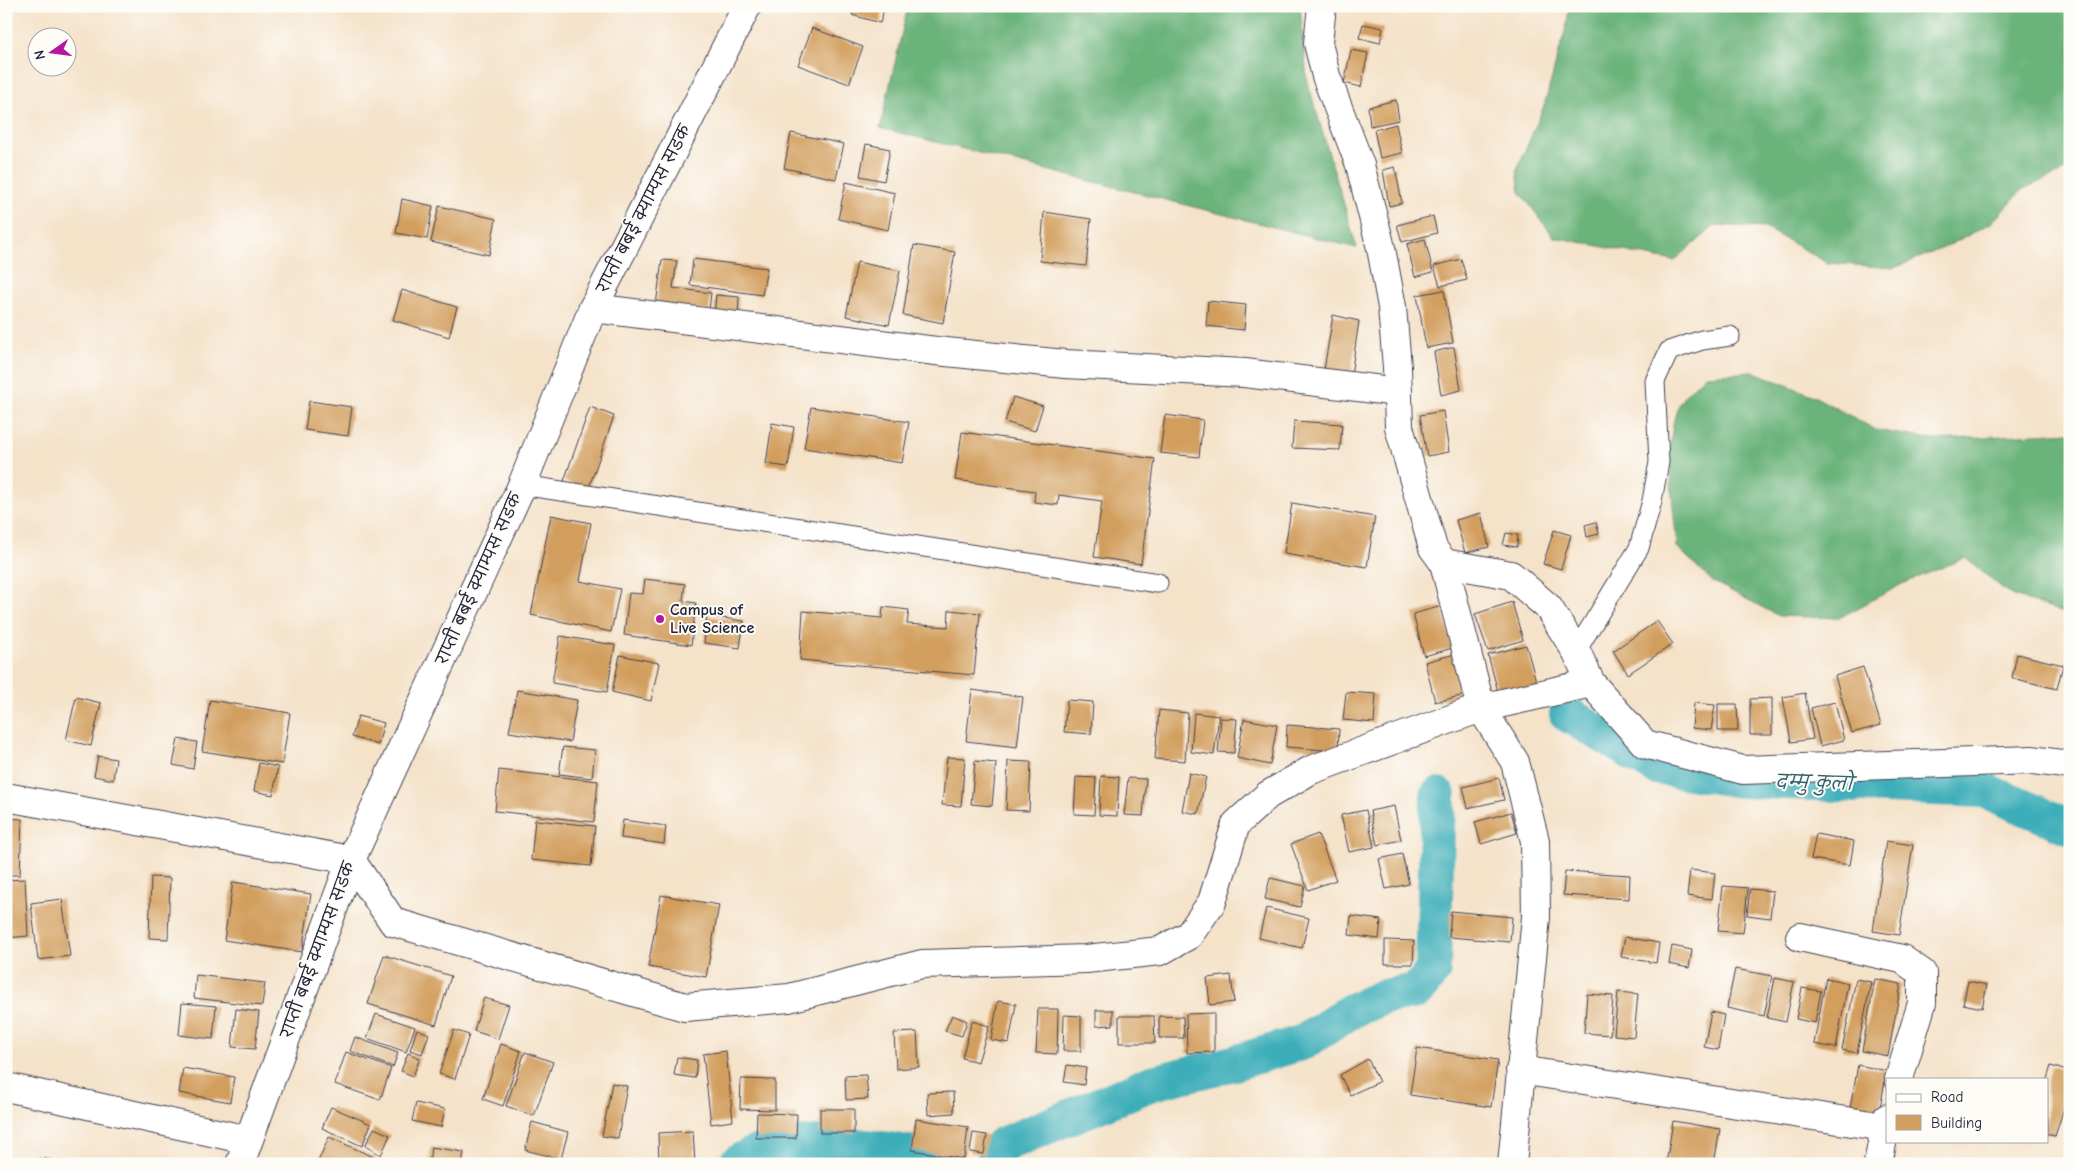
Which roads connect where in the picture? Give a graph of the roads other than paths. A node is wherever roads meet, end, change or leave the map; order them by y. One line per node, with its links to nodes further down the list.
1 (748, 6): 3 (street, राप्ती बबई क्याम्पस सडक)
2 (1322, 6): 5 (street)
3 (593, 308): 5 (street); 6 (street, राप्ती बबई क्याम्पस सडक)
4 (1730, 336): 9 (lane)
5 (1398, 392): 7 (street)
6 (522, 485): 8 (lane); 14 (street, राप्ती बबई क्याम्पस सडक)
7 (1444, 563): 9 (street); 11 (street)
8 (1158, 583)
9 (1576, 651): 10 (street)
10 (1591, 683): 11 (street); 12 (street)
11 (1481, 708): 14 (street); 16 (street)
12 (2070, 765)
13 (6, 797): 14 (street)
14 (351, 860): 20 (street, राप्ती बबई क्याम्पस सडक)
15 (1800, 937): 17 (street)
16 (1520, 1070): 19 (street); 21 (street)
17 (1899, 1078)
18 (6, 1087): 20 (street)
19 (1886, 1123): 22 (street)
20 (244, 1152)
21 (1512, 1164)
22 (1878, 1164)

